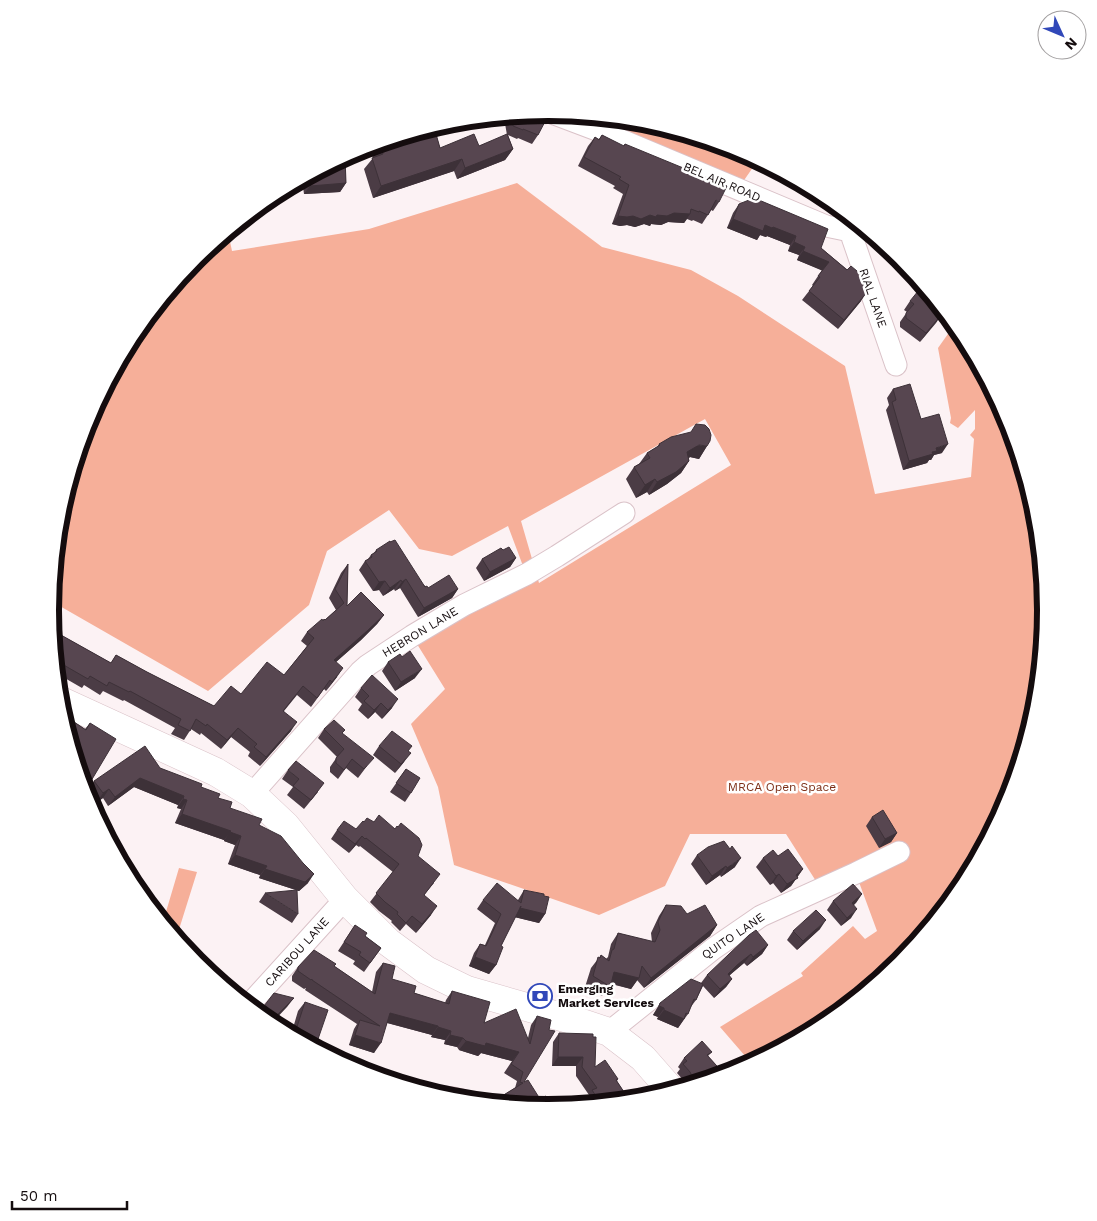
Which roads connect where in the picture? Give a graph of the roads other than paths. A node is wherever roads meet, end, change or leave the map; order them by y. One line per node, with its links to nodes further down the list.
1 (596, 124): 2 (street, BEL AIR ROAD)
2 (855, 228): 3 (street, RIAL LANE)
3 (896, 365)
4 (624, 513): 6 (street, HEBRON LANE)
5 (68, 704): 6 (main road)
6 (252, 794): 8 (main road)
7 (899, 852): 10 (street, QUITO LANE)
8 (345, 899): 9 (street, CARIBOU LANE); 10 (main road)
9 (253, 1001)
10 (609, 1032): 11 (main road)
11 (667, 1086)

